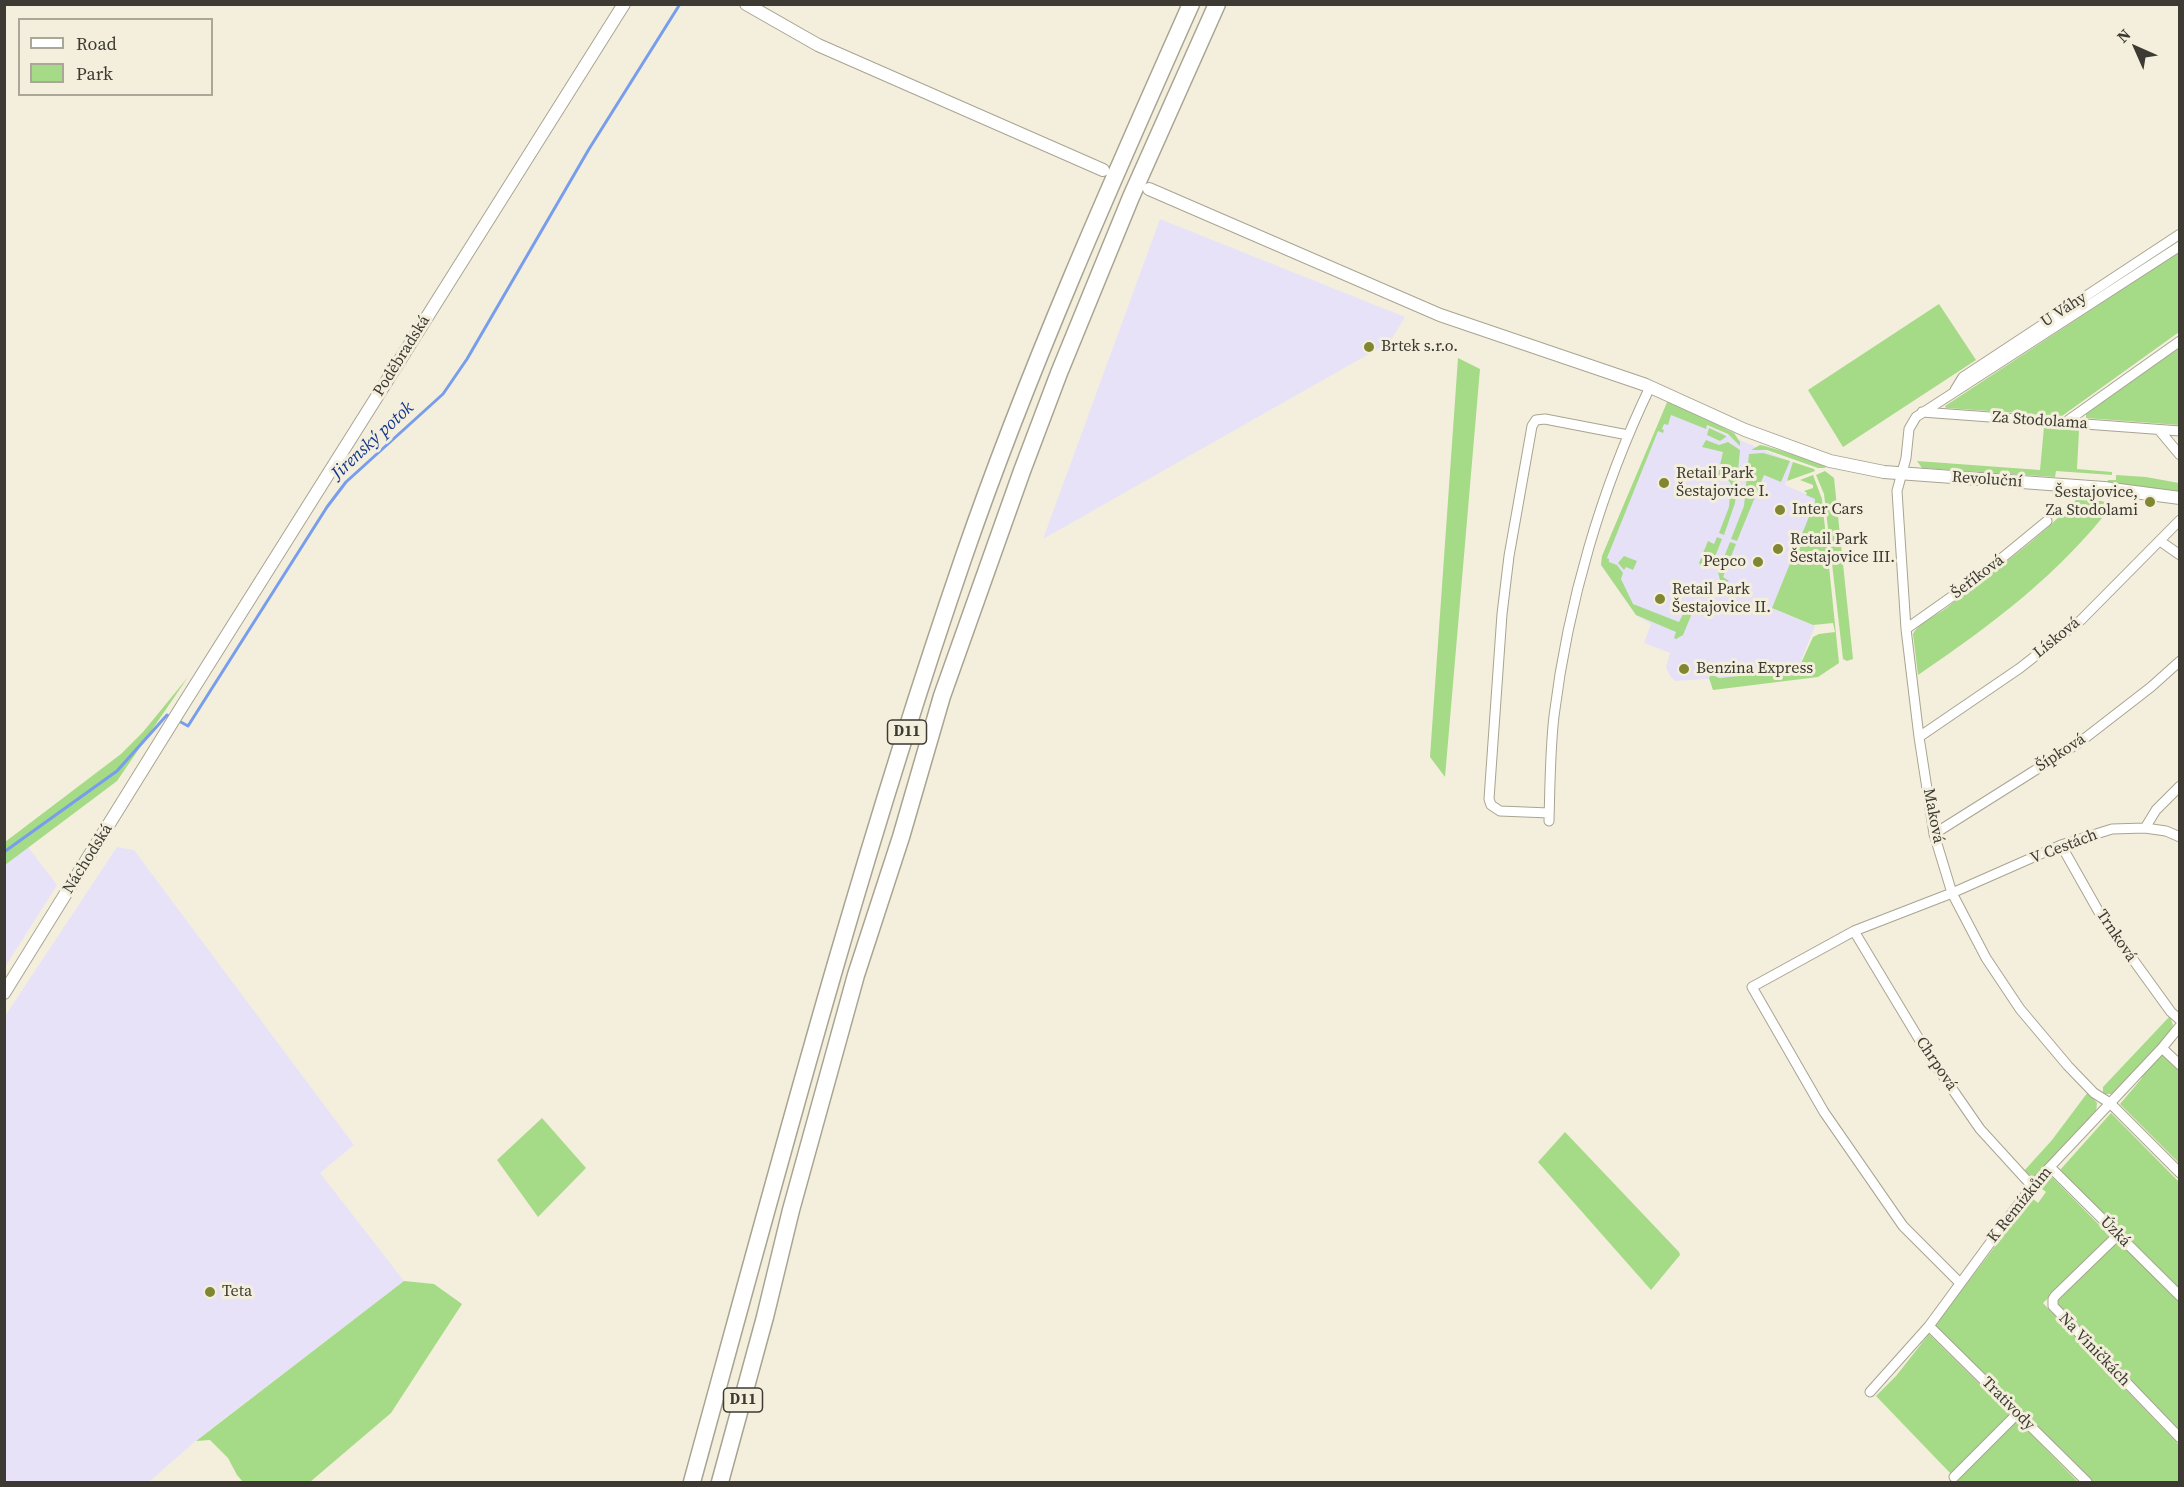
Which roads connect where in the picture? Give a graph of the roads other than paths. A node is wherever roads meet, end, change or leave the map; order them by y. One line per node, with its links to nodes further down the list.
1 (624, 4): 26 (street, Poděbradská)
2 (746, 4): 5 (street)
3 (1191, 4): 52 (highway, D11)
4 (1217, 4): 53 (highway, D11)
5 (1103, 170)
6 (1149, 189): 10 (street, Revoluční)
7 (2180, 234): 11 (street, U Váhy)
8 (2180, 246): 11 (street, U Váhy)
9 (2180, 341): 13 (street)
10 (1650, 387): 16 (street); 18 (street, Revoluční)
11 (1954, 392): 12 (street, U Váhy)
12 (1922, 412): 13 (street, Za Stodolama); 18 (street, U Váhy)
13 (2063, 424): 14 (street, Za Stodolama)
14 (2159, 430): 15 (street, Za Stodolama); 17 (street)
15 (2180, 431)
16 (1628, 435): 16 (street)
17 (2178, 449)
18 (1902, 474): 19 (street, Revoluční); 24 (street, Maková)
19 (2180, 498)
20 (2180, 520): 22 (street, Lísková)
21 (2047, 521): 24 (street, Šeříková)
22 (2160, 542): 23 (street); 27 (street, Lísková)
23 (2180, 555)
24 (1906, 629): 27 (street, Maková)
25 (2180, 661): 30 (street, Šípková)
26 (171, 725): 35 (street, Náchodská)
27 (1919, 737): 30 (street, Maková)
28 (2180, 786): 29 (street)
29 (2145, 828): 31 (street, V Cestách); 32 (street, V Cestách)
30 (1934, 834): 33 (street, Maková)
31 (2180, 837)
32 (2061, 845): 33 (street, V Cestách); 36 (street, Trnková)
33 (1952, 893): 34 (street, V Cestách); 40 (street, Maková)
34 (1854, 931): 43 (street, Chrpová); 45 (street, V Cestách)
35 (4, 993)
36 (2180, 1020)
37 (2180, 1026): 38 (street, K Remízkům)
38 (2162, 1048): 39 (street); 40 (street, K Remízkům)
39 (2180, 1065)
40 (2110, 1103): 41 (street, K Remízkům); 42 (street, Maková)
41 (2050, 1167): 43 (street, K Remízkům); 44 (street, Úzká)
42 (2180, 1173)
43 (2032, 1186): 45 (street, K Remízkům)
44 (2118, 1235): 46 (street, Úzká); 50 (street, Na Viničkách)
45 (1960, 1282): 47 (street, K Remízkům)
46 (2180, 1296)
47 (1929, 1326): 48 (street, K Remízkům); 49 (street, Trativody)
48 (1870, 1392)
49 (2018, 1413): 51 (street); 54 (street, Trativody)
50 (2180, 1438)
51 (1954, 1477)
52 (692, 1482)
53 (720, 1482)
54 (2087, 1482)

